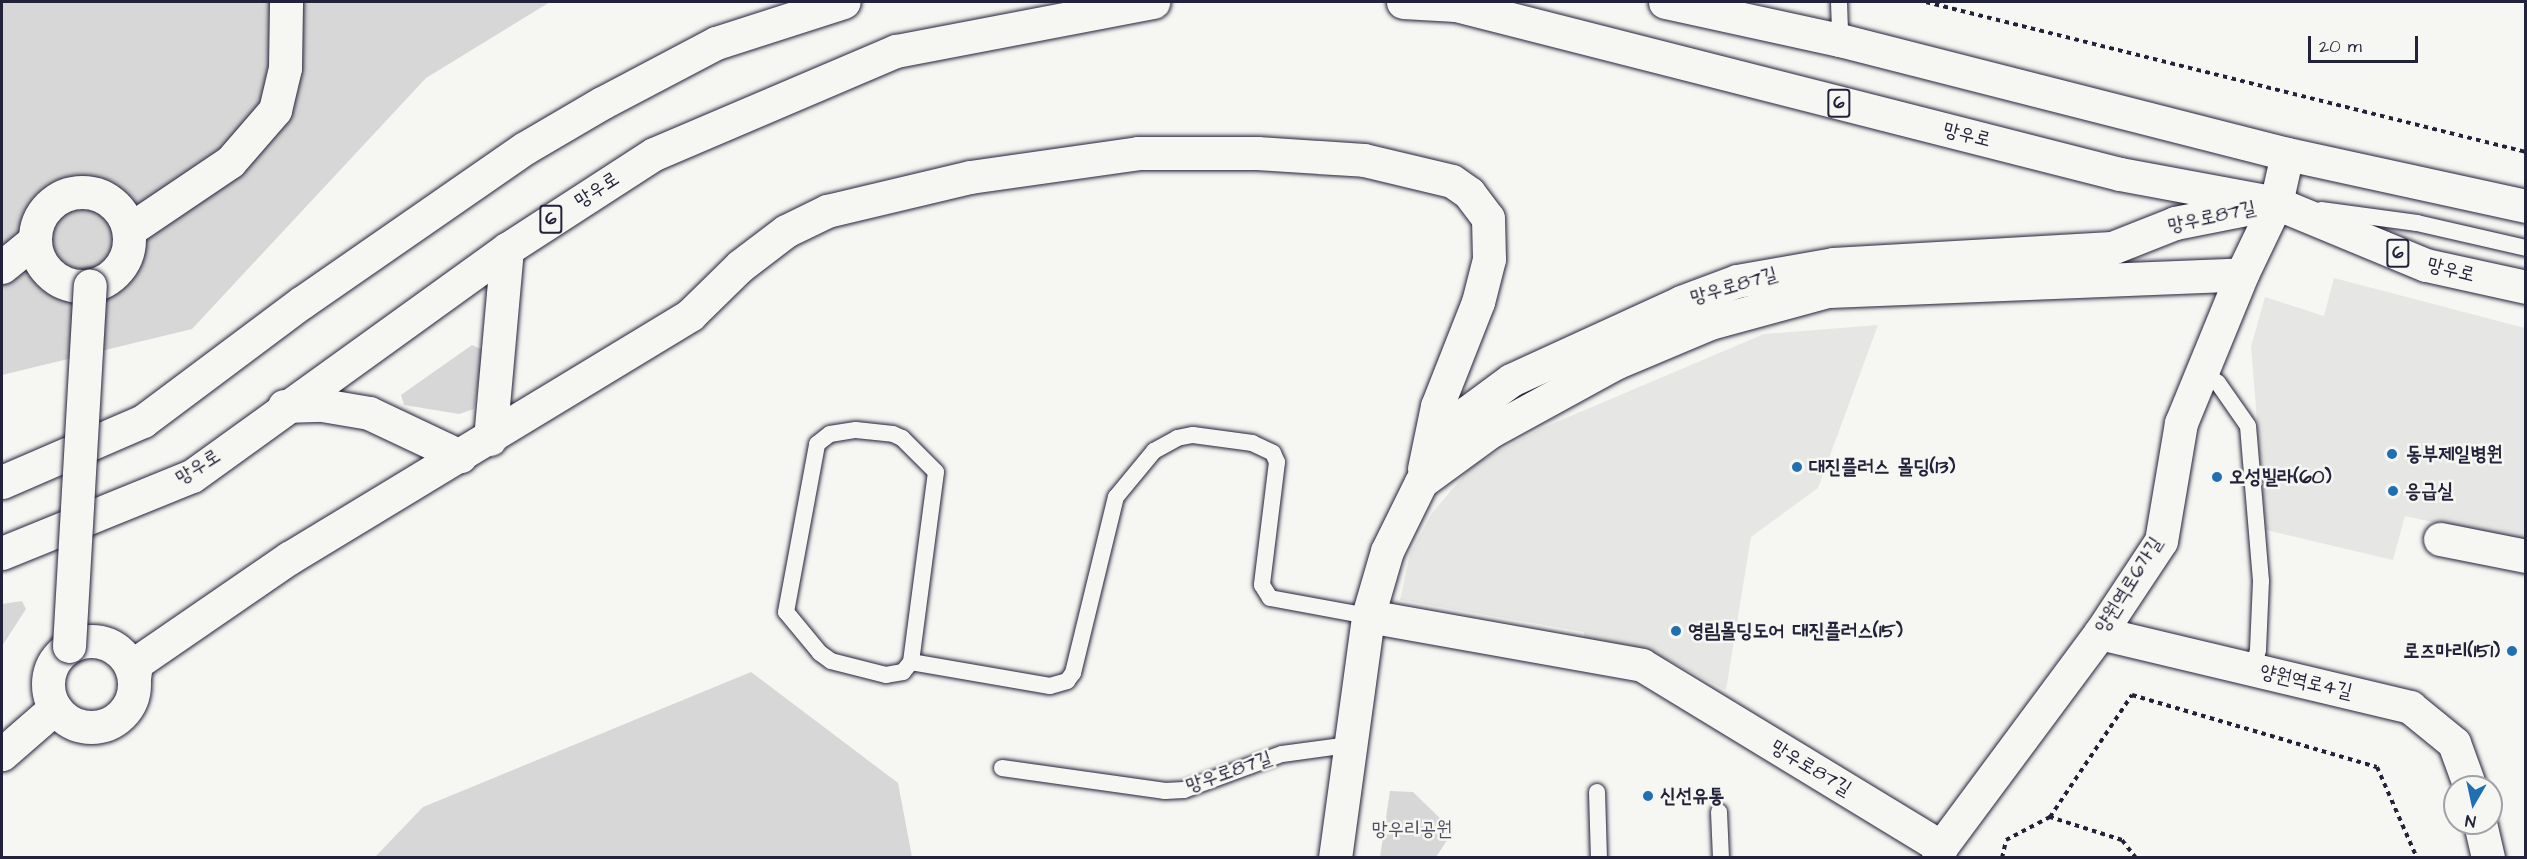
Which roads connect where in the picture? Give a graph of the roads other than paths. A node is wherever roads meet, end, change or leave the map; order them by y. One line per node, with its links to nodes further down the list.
1 (286, 2): 11 (street)
2 (844, 2): 23 (street)
3 (1153, 2): 14 (street, 망우로 / 6)
4 (1403, 2): 9 (street, 망우로 / 6)
5 (1665, 2): 7 (street)
6 (1839, 2): 7 (lane)
7 (1840, 40): 8 (street)
8 (2287, 154): 9 (street); 10 (street)
9 (2276, 203): 13 (lane); 16 (street, 망우로87길); 18 (street, 망우로 / 6); 24 (street, 망우로87길)
10 (2526, 206)
11 (129, 230): 12 (street); 17 (street)
12 (34, 241): 15 (street); 17 (street)
13 (2526, 248)
14 (507, 249): 20 (street, 망우로 / 6); 21 (street)
15 (2, 267)
16 (2242, 274): 19 (street, 양원역로6가길); 24 (street, 망우로87길)
17 (90, 286): 30 (street, bridge)
18 (2526, 287)
19 (2202, 371): 29 (street, 양원역로6가길); 32 (lane)
20 (284, 406): 22 (street); 26 (street, 망우로 / 6)
21 (490, 439): 22 (street); 24 (street)
22 (460, 456): 33 (street)
23 (2, 482)
24 (1421, 482): 28 (street, 망우로87길)
25 (2440, 539): 27 (street)
26 (2, 553)
27 (2526, 556)
28 (1368, 616): 31 (lane); 35 (street, 망우로87길); 42 (street, 망우로87길)
29 (2100, 633): 32 (street, 양원역로4길); 42 (street, 양원역로6가길)
30 (69, 646): 33 (street); 34 (street)
31 (912, 663): 31 (lane)
32 (2253, 669): 38 (street, 양원역로4길)
33 (134, 678): 34 (street)
34 (55, 708): 36 (street)
35 (1349, 745): 37 (lane, 망우로87길); 43 (street, 망우로87길)
36 (2, 754)
37 (1002, 768)
38 (2466, 775)
39 (1597, 792): 44 (lane)
40 (1719, 812): 45 (lane)
41 (2483, 835): 46 (street)
42 (1940, 852)
43 (1335, 858)
44 (1599, 858)
45 (1721, 858)
46 (2488, 858)

